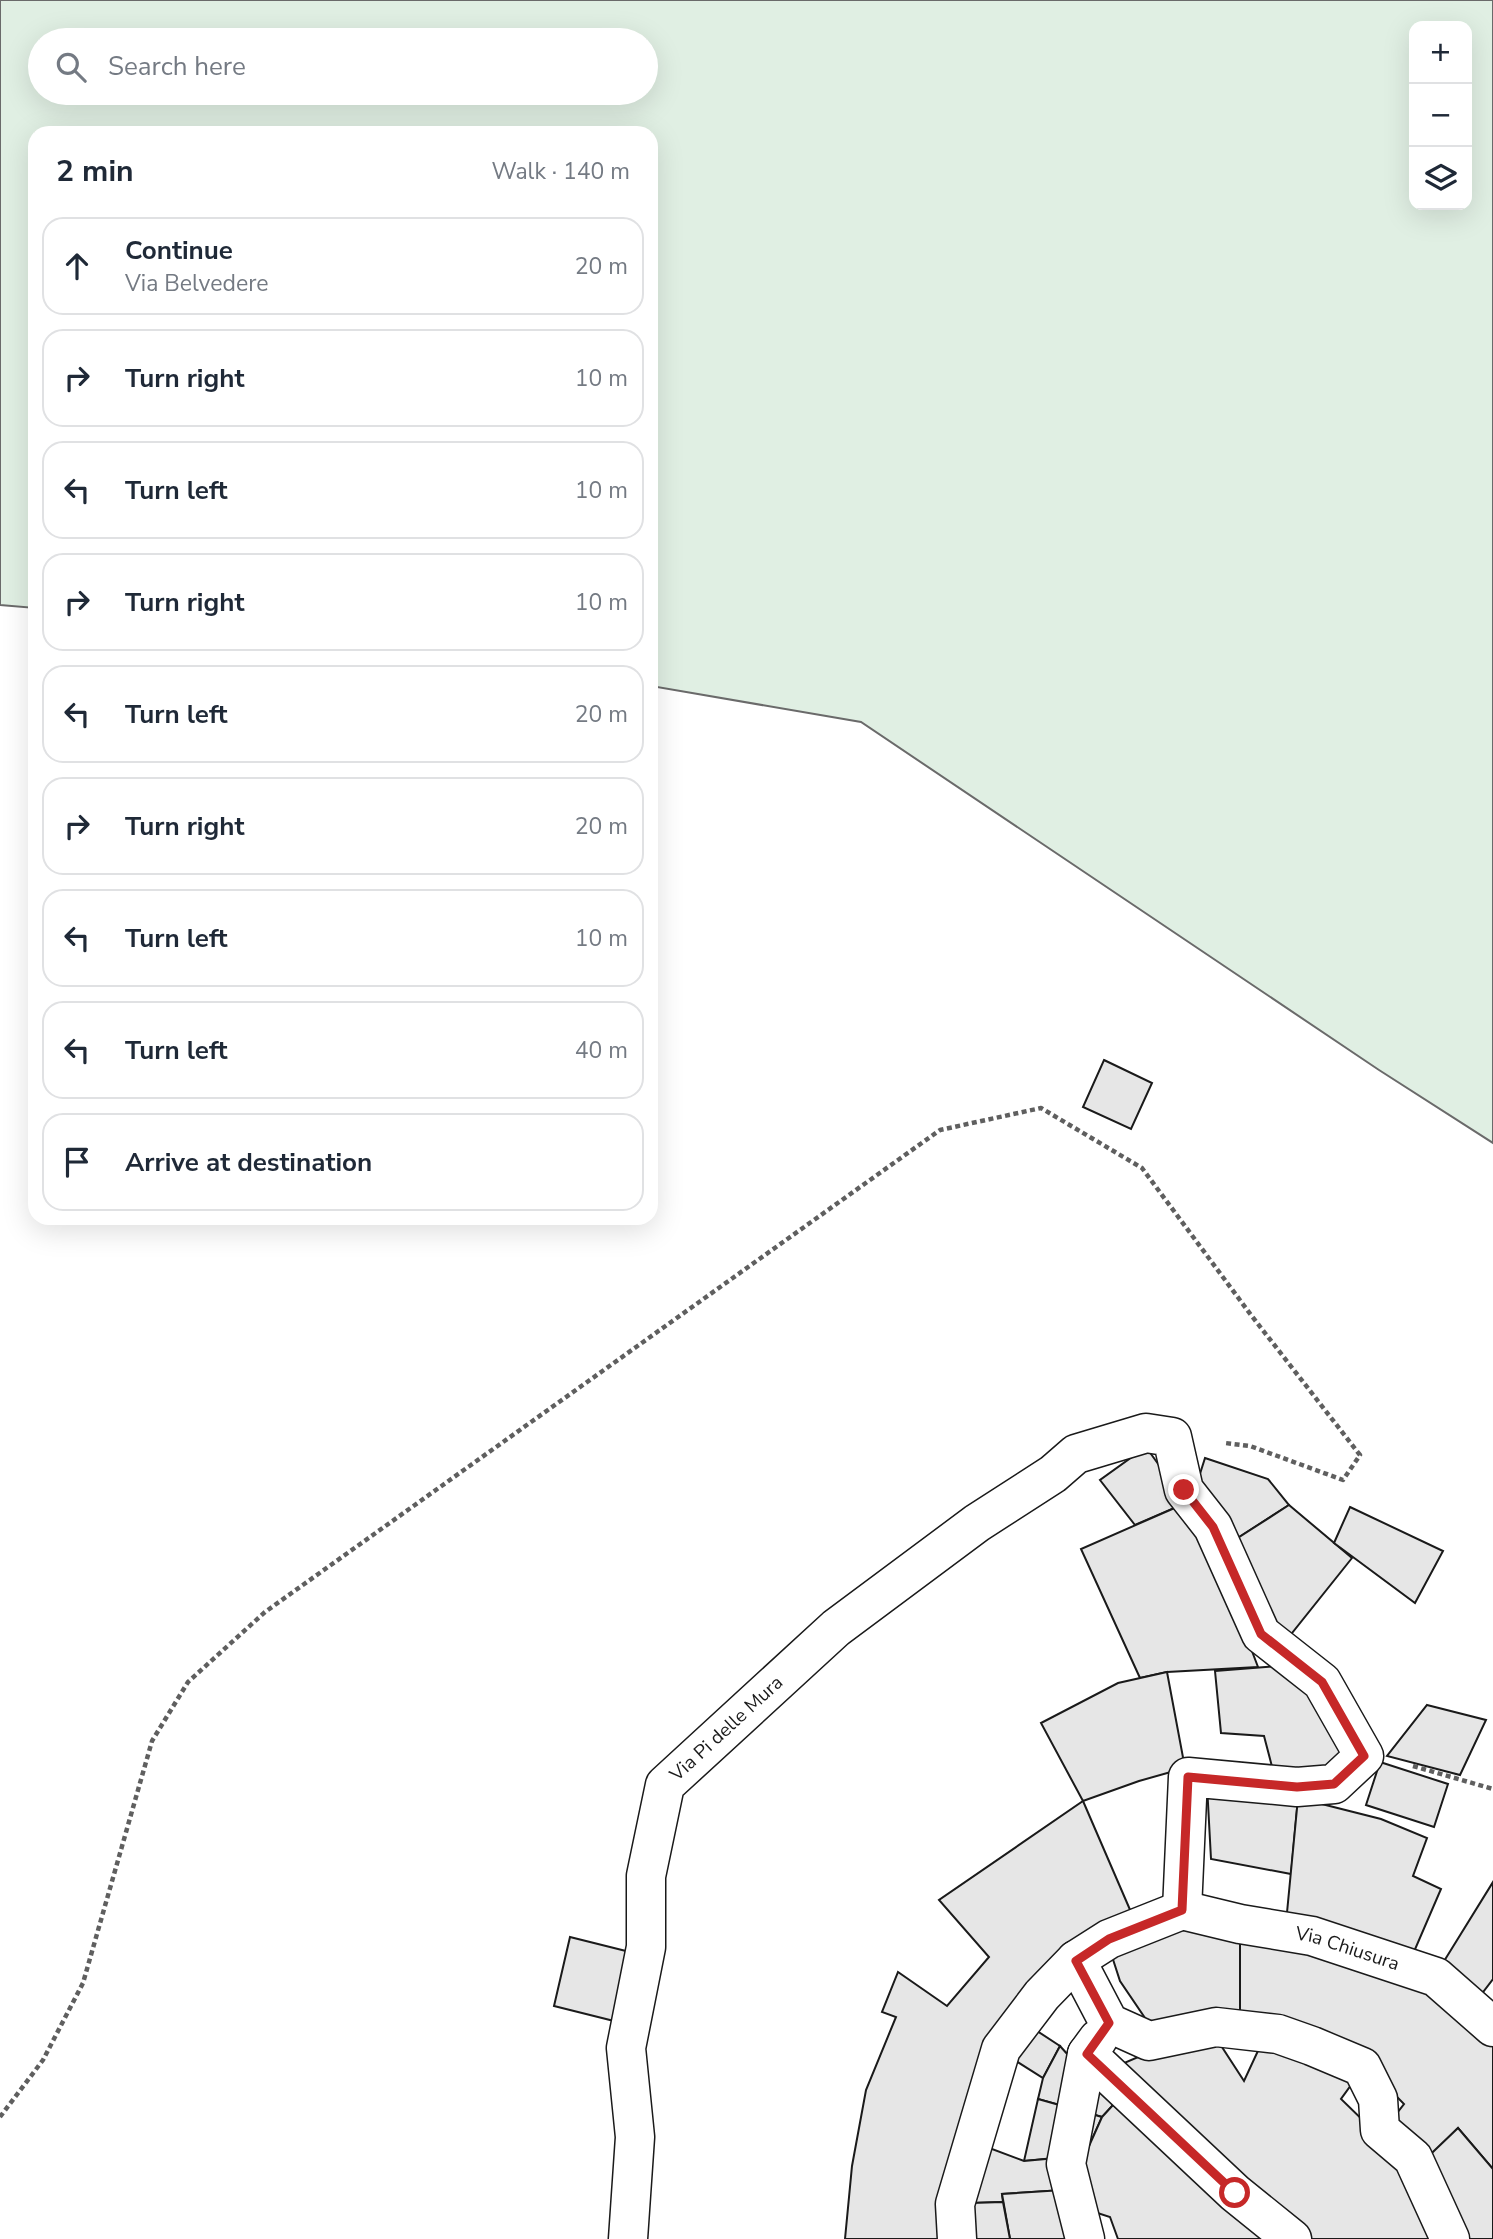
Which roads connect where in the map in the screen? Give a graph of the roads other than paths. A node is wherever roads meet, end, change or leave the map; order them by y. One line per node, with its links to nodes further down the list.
1 (1182, 1910): 2 (street); 4 (street, Via Chiusura); 6 (street, Via Pi delle Mura)
2 (1076, 1961): 3 (street); 7 (street)
3 (1109, 2023): 5 (street); 10 (street)
4 (1493, 2027)
5 (1087, 2054): 8 (street); 9 (street)
6 (628, 2239)
7 (957, 2239)
8 (1085, 2239)
9 (1292, 2239)
10 (1451, 2239)

